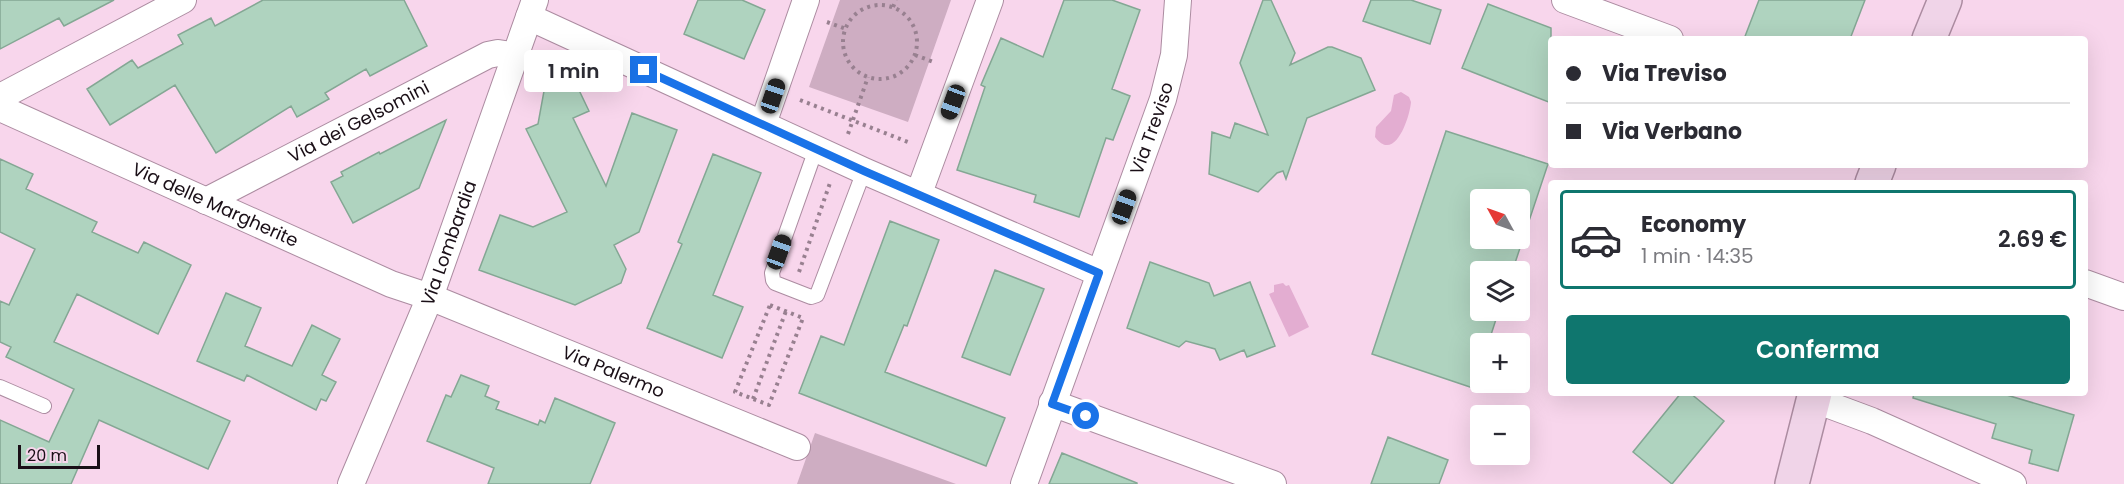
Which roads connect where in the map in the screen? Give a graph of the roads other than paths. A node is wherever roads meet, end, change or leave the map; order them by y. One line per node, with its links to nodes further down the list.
1 (183, 0): 11 (street)
2 (806, 0): 13 (street)
3 (990, 0): 16 (street)
4 (1178, 0): 18 (street, Via Treviso)
5 (1565, 0): 8 (street)
6 (1945, 0): 9 (street)
7 (532, 9): 10 (street, Via Lombardia); 13 (street)
8 (1662, 36)
9 (1930, 36)
10 (516, 56): 17 (street, Via dei Gelsomini); 20 (street, Via Lombardia)
11 (0, 97)
12 (0, 108): 17 (street, Via delle Margherite)
13 (763, 124): 14 (street)
14 (816, 149): 15 (street); 15 (lane)
15 (864, 171): 16 (street)
16 (919, 194): 18 (street)
17 (206, 201): 20 (street, Via delle Margherite)
18 (1099, 273): 24 (street, Via Treviso)
19 (2088, 284): 21 (street)
20 (430, 297): 26 (street, Via Palermo); 27 (street, Via Lombardia)
21 (2124, 297)
22 (0, 387): 25 (lane)
23 (1814, 396): 30 (street); 31 (street)
24 (1052, 404): 28 (street, Via Treviso); 29 (street)
25 (44, 406)
26 (797, 447)
27 (351, 484)
28 (1024, 484)
29 (1273, 484)
30 (1792, 484)
31 (2013, 484)

